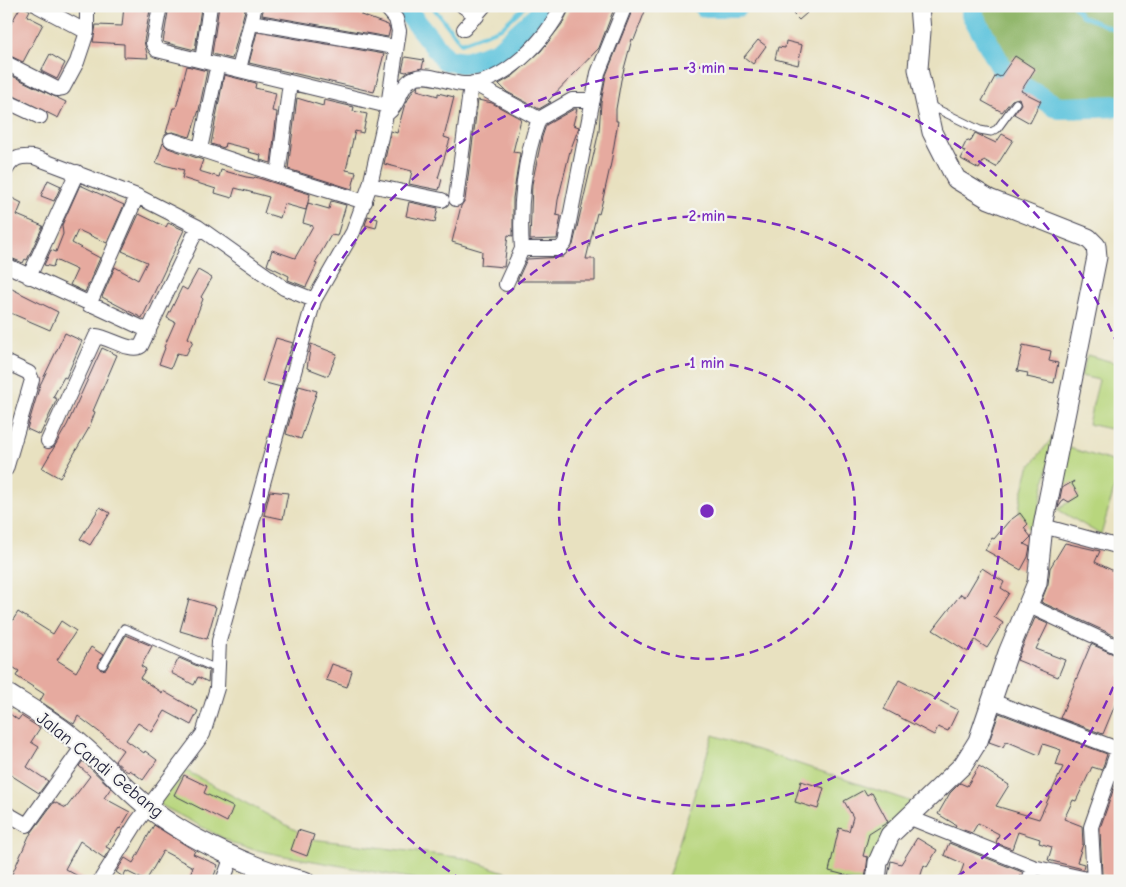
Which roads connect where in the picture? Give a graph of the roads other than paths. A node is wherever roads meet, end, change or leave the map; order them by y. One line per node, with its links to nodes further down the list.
1 (38, 6): 14 (street)
2 (87, 6): 14 (street)
3 (160, 6): 16 (street)
4 (210, 6): 16 (street)
5 (255, 6): 12 (street)
6 (385, 6): 15 (street)
7 (463, 6): 11 (street)
8 (562, 6): 20 (street)
9 (625, 6): 23 (street)
10 (920, 6): 25 (street)
11 (481, 11): 13 (street)
12 (251, 22): 15 (street); 18 (street)
13 (464, 29)
14 (87, 32): 17 (street)
15 (395, 47): 26 (street)
16 (202, 61): 18 (street)
17 (6, 63)
18 (239, 69): 26 (street)
19 (216, 73): 30 (street)
20 (472, 83): 26 (street); 28 (street); 34 (street)
21 (289, 90): 33 (street)
22 (6, 100): 27 (street)
23 (593, 100): 28 (street); 38 (street)
24 (1016, 103): 25 (lane)
25 (926, 104): 48 (street)
26 (388, 109): 34 (street)
27 (40, 118)
28 (540, 119): 38 (street)
29 (171, 140): 30 (street)
30 (200, 149): 33 (street)
31 (6, 170): 32 (street)
32 (77, 172): 35 (street); 40 (street)
33 (278, 174): 36 (street)
34 (370, 185): 36 (street)
35 (136, 196): 37 (street); 43 (street)
36 (365, 202): 42 (street)
37 (198, 227): 42 (street); 44 (street)
38 (522, 249): 41 (street)
39 (6, 265): 40 (street)
40 (29, 277): 43 (street)
41 (506, 284)
42 (314, 300): 53 (street)
43 (89, 305): 44 (street)
44 (149, 331): 46 (street)
45 (6, 362): 47 (street)
46 (48, 441)
47 (6, 469)
48 (1043, 526): 49 (street); 50 (street)
49 (1120, 547)
50 (1027, 605): 51 (street); 55 (street)
51 (1120, 648)
52 (103, 665): 53 (lane)
53 (219, 670): 58 (street)
54 (6, 693): 56 (street, Jalan Candi Gebang)
55 (992, 701): 57 (street); 60 (street)
56 (84, 746): 58 (street, Jalan Candi Gebang); 59 (street)
57 (1119, 750): 68 (street)
58 (148, 808): 61 (street, Jalan Candi Gebang); 64 (street)
59 (6, 812)
60 (908, 817): 62 (street); 67 (street)
61 (232, 856): 63 (street, Jalan Candi Gebang); 65 (street)
62 (1031, 874): 68 (street)
63 (268, 876): 66 (street, Jalan Candi Gebang)
64 (100, 881)
65 (223, 881)
66 (305, 881)
67 (876, 881)
68 (1095, 881)

